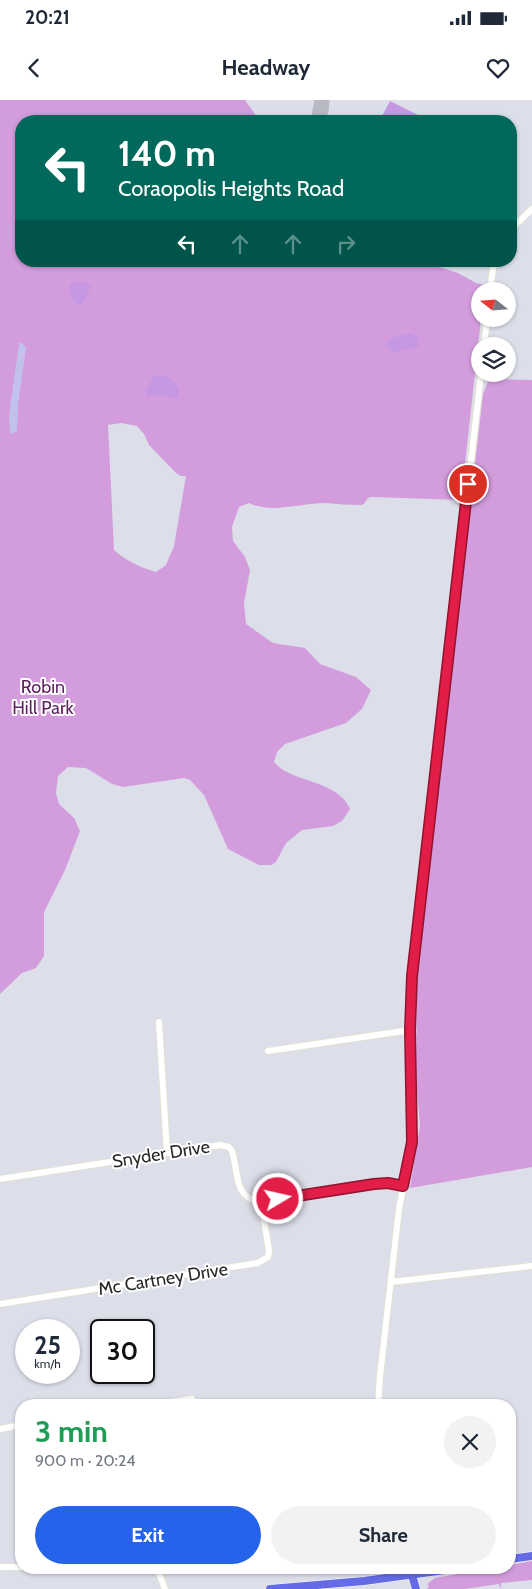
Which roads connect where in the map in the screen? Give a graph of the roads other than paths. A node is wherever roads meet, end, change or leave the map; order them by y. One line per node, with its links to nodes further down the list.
1 (532, 208): 2 (street)
2 (517, 223)
3 (493, 267): 4 (street)
4 (491, 282)
5 (480, 382): 7 (street)
6 (159, 1022): 9 (street)
7 (410, 1030): 8 (street); 11 (street)
8 (268, 1051)
9 (166, 1152): 10 (street, Snyder Drive); 12 (street, Snyder Drive)
10 (0, 1179)
11 (403, 1186): 12 (street); 14 (street)
12 (261, 1202): 15 (street, Mc Cartney Drive)
13 (532, 1266): 14 (street)
14 (391, 1282): 16 (street)
15 (0, 1304)
16 (378, 1399)
17 (15, 1426): 18 (street)
18 (0, 1429)
19 (532, 1556): 20 (main road)
20 (516, 1558)
21 (0, 1567): 22 (street)
22 (15, 1567)
23 (159, 1574): 26 (street)
24 (388, 1574): 27 (main road)
25 (412, 1574): 28 (main road)
26 (165, 1589)
27 (270, 1589)
28 (416, 1589)

